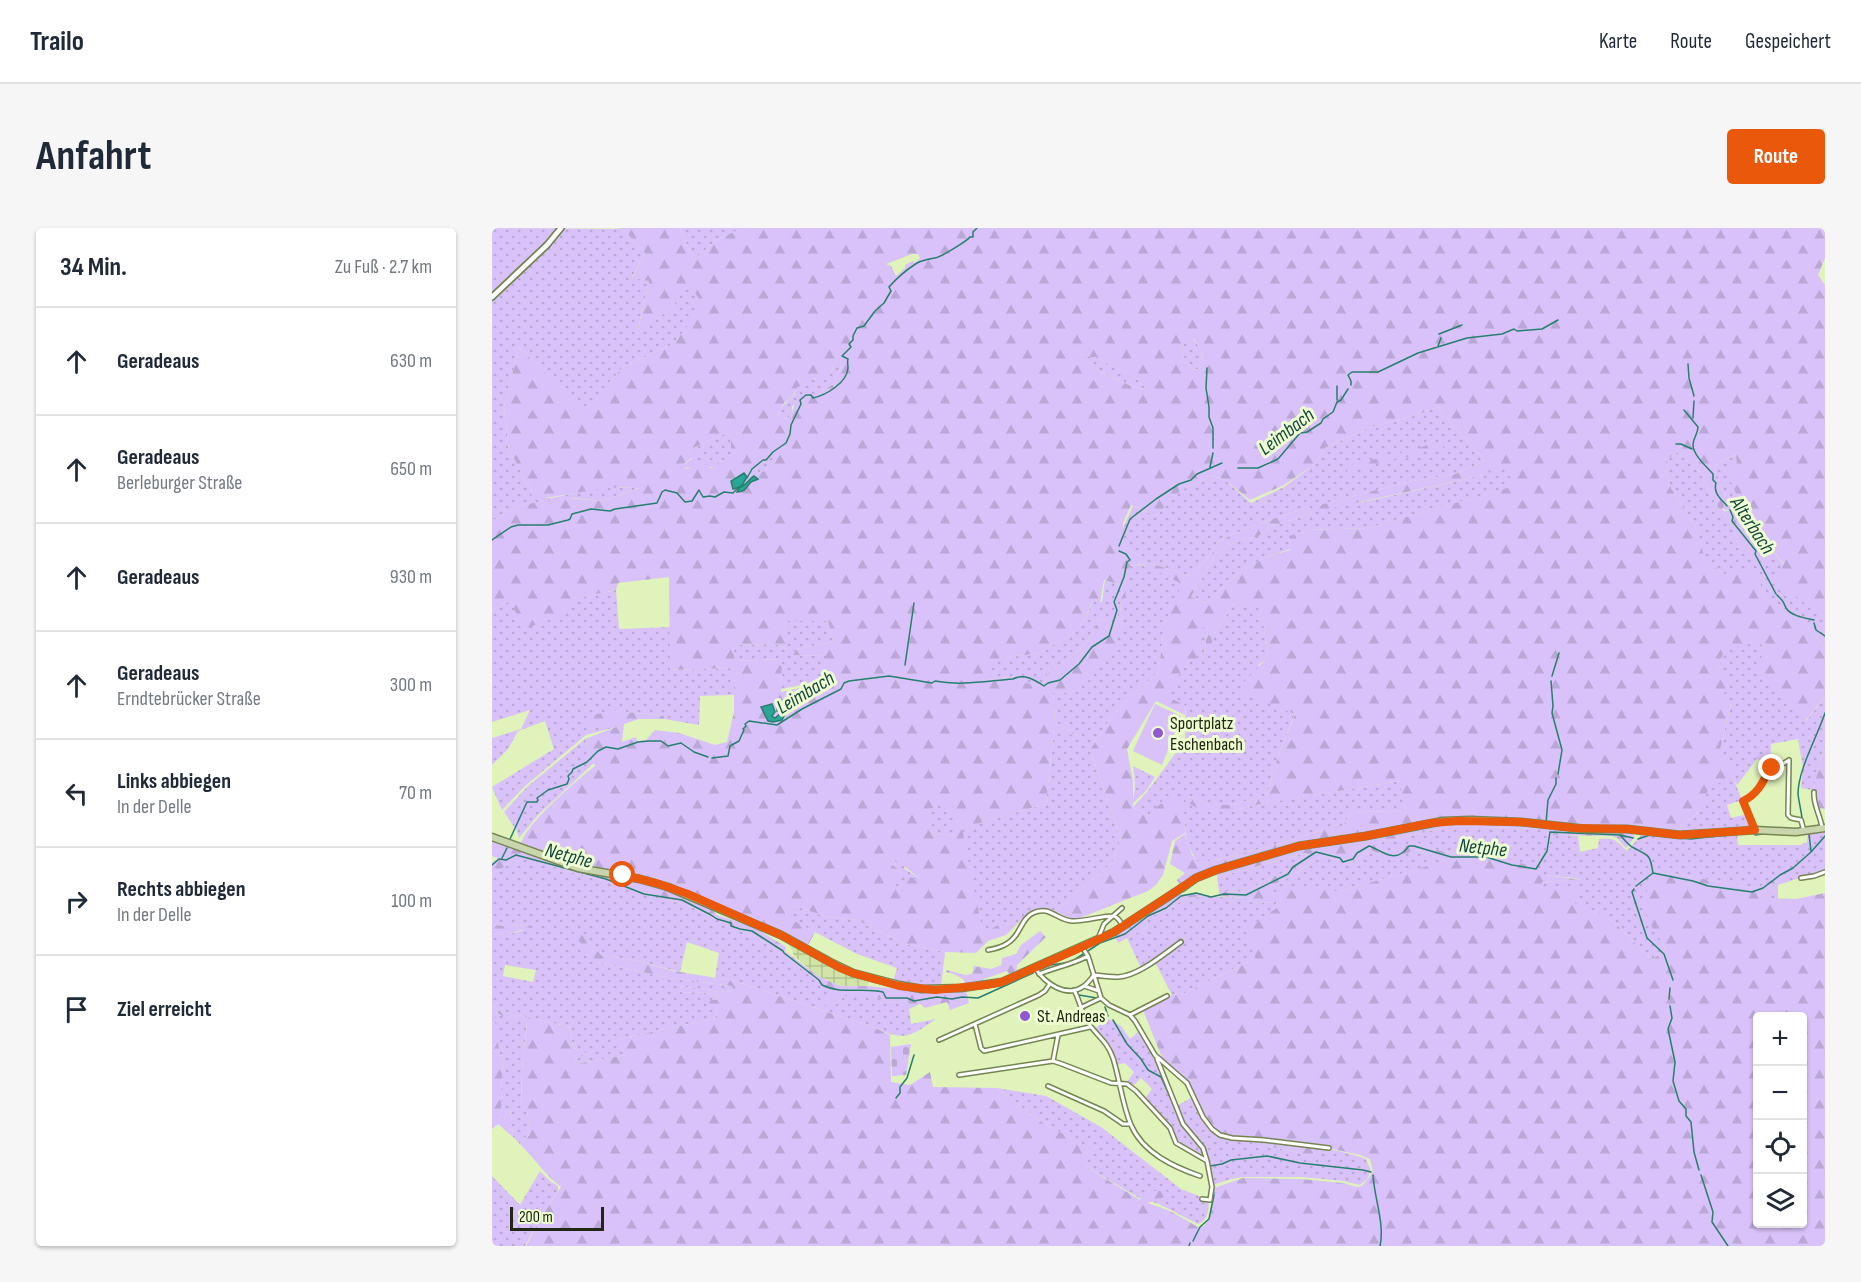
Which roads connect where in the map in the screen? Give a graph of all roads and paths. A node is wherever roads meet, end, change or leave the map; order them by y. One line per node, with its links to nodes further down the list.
1 (561, 228): 2 (street)
2 (492, 297)
3 (1814, 792): 4 (street)
4 (1824, 828): 6 (main road)
5 (1755, 830): 6 (main road); 6 (street); 12 (main road)
6 (1804, 831)
7 (492, 837): 17 (main road)
8 (1825, 872): 9 (street)
9 (1801, 878)
10 (1122, 908): 11 (street)
11 (1112, 916): 12 (street); 13 (street); 15 (street)
12 (1123, 926): 13 (main road)
13 (1097, 940): 16 (main road)
14 (1181, 942): 19 (street)
15 (988, 950)
16 (1085, 952): 17 (main road); 18 (street); 19 (street)
17 (1035, 968): 18 (street)
18 (1040, 974): 20 (street)
19 (1094, 975): 21 (street); 23 (street)
20 (1049, 985): 22 (street); 28 (street)
21 (1084, 986): 22 (street); 23 (street)
22 (1074, 990): 26 (street)
23 (1099, 991): 25 (street)
24 (1167, 996): 27 (street)
25 (1101, 998): 26 (street); 27 (street)
26 (1082, 1007): 29 (street)
27 (1131, 1015): 32 (street)
28 (975, 1024): 30 (street); 31 (street)
29 (1090, 1027): 30 (street); 35 (street)
30 (1058, 1035): 33 (street)
31 (939, 1040)
32 (1155, 1055): 38 (street); 39 (street)
33 (1053, 1061): 34 (street); 35 (street)
34 (959, 1075)
35 (1119, 1083): 37 (street); 39 (street)
36 (1048, 1086): 37 (street)
37 (1130, 1124): 40 (street)
38 (1329, 1148)
39 (1207, 1161): 41 (street)
40 (1200, 1176)
41 (1202, 1199)

